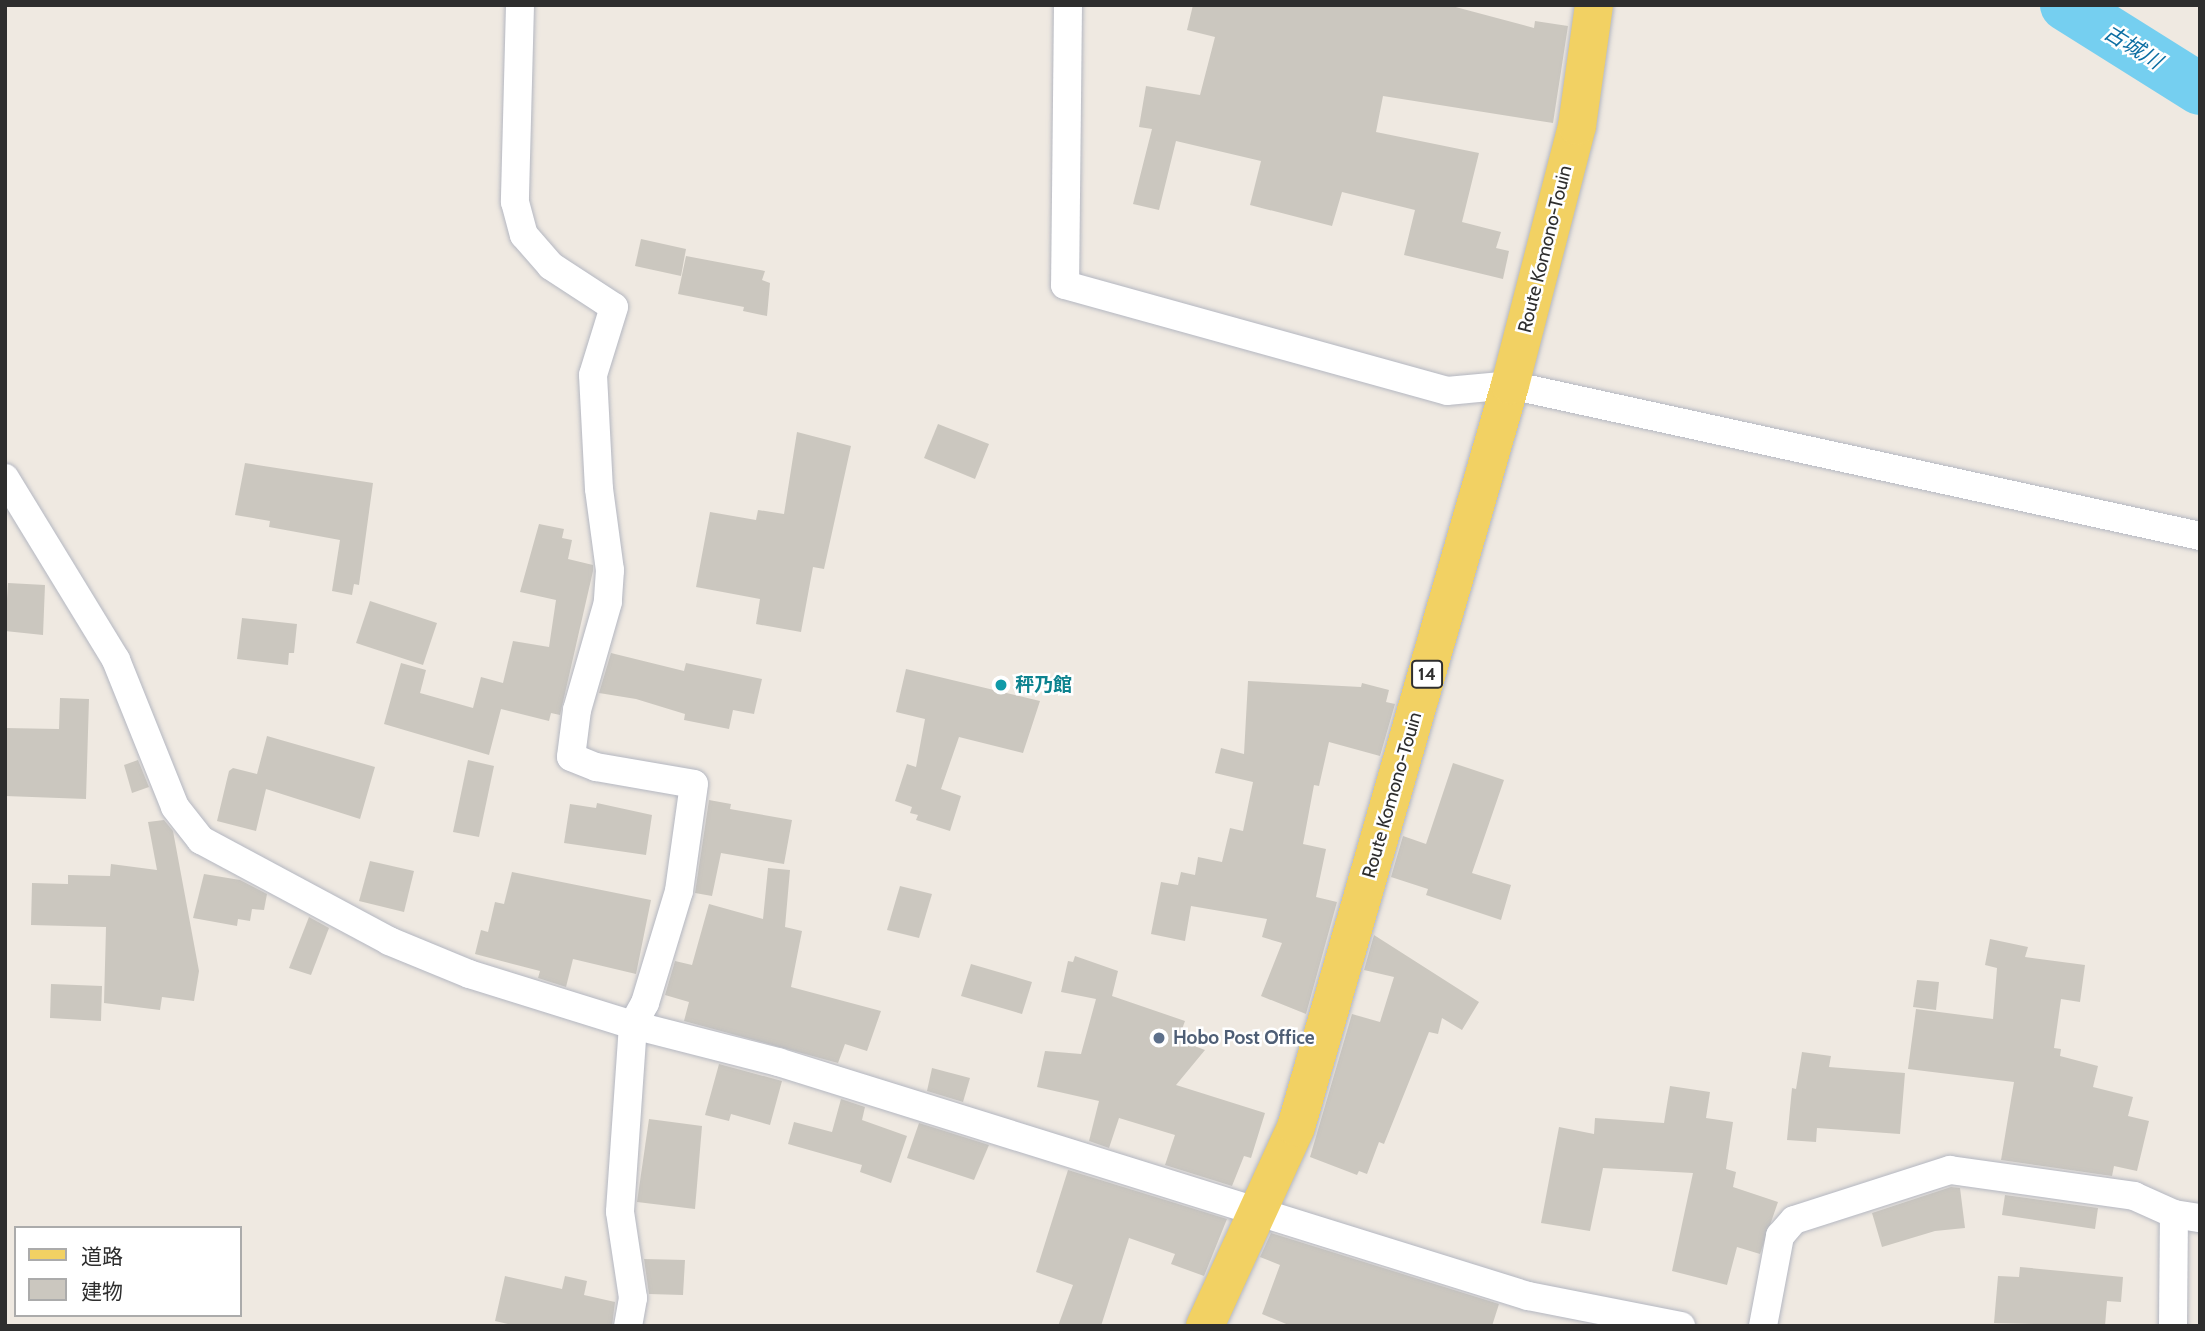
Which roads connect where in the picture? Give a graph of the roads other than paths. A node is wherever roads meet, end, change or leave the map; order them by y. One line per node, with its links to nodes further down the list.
1 (520, 5): 7 (street)
2 (1068, 5): 4 (street)
3 (1594, 5): 4 (main road, Route Komono-Touin / 14)
4 (1510, 385): 6 (street); 8 (main road, Route Komono-Touin / 14)
5 (5, 478): 7 (street)
6 (2200, 536)
7 (633, 1025): 8 (street); 10 (street)
8 (1260, 1212): 11 (main road, Route Komono-Touin / 14); 12 (street)
9 (2187, 1216): 13 (street); 14 (street)
10 (628, 1326)
11 (1205, 1326)
12 (1681, 1326)
13 (1763, 1326)
14 (2173, 1326)

